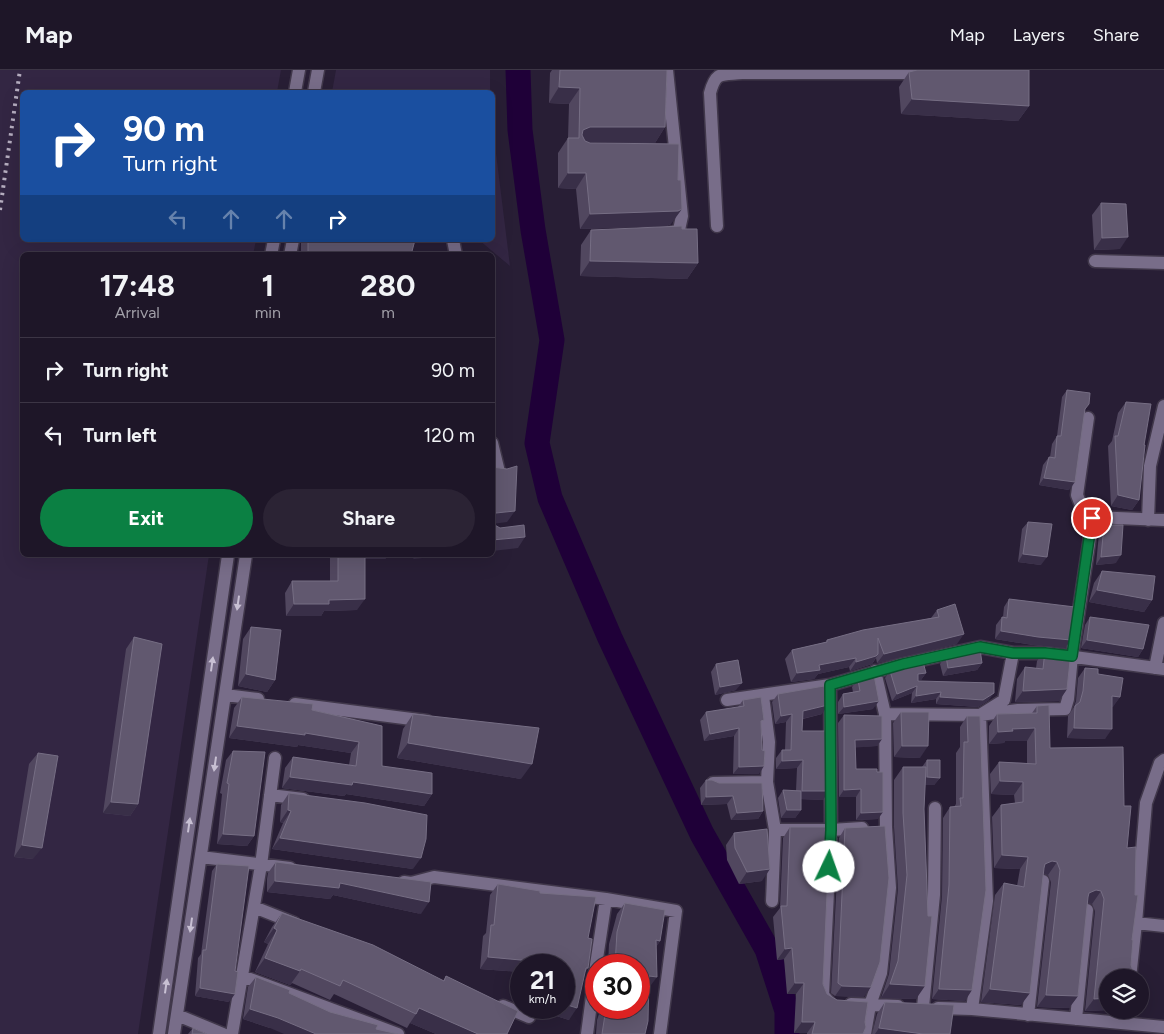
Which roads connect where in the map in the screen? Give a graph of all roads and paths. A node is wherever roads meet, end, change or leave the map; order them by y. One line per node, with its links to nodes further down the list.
1 (299, 70): 5 (street)
2 (318, 70): 6 (street)
3 (667, 70): 8 (street)
4 (936, 73): 7 (street)
5 (296, 90)
6 (314, 90)
7 (717, 226)
8 (650, 234)
9 (1095, 261): 10 (street)
10 (1164, 263)
11 (1164, 406): 16 (street)
12 (1088, 418): 15 (street)
13 (495, 456): 14 (street)
14 (495, 472)
15 (1092, 518): 16 (street); 22 (street)
16 (1148, 520): 17 (street)
17 (1164, 520)
18 (228, 557): 69 (street, one-way to 18)
19 (246, 557): 26 (street, one-way to 26)
20 (1164, 623): 23 (street)
21 (1013, 653): 22 (street); 24 (street); 30 (street)
22 (1072, 656): 23 (street); 30 (street)
23 (1160, 668)
24 (874, 671): 25 (street); 29 (street)
25 (830, 685): 27 (street); 41 (street)
26 (225, 695): 31 (street); 42 (street, one-way to 42)
27 (763, 696): 28 (street); 34 (street)
28 (727, 700)
29 (885, 714): 30 (street); 39 (street)
30 (980, 715): 61 (street)
31 (437, 722)
32 (275, 758): 36 (street)
33 (1164, 760): 51 (street)
34 (766, 782): 35 (street); 40 (street)
35 (712, 783)
36 (270, 795): 37 (street); 43 (street)
37 (318, 802)
38 (935, 808): 59 (street)
39 (886, 827): 41 (street); 58 (street)
40 (774, 830): 41 (street); 48 (street)
41 (831, 830): 58 (street)
42 (201, 857): 43 (street); 63 (street, one-way to 63)
43 (261, 864): 44 (street); 49 (street)
44 (299, 869)
45 (392, 880): 47 (street)
46 (1042, 881): 62 (street)
47 (606, 899): 54 (street); 75 (street)
48 (772, 901)
49 (254, 907): 53 (street); 56 (street)
50 (1087, 910): 65 (street)
51 (1136, 924): 52 (street); 55 (street)
52 (1164, 926)
53 (309, 929)
54 (598, 954)
55 (1131, 969)
56 (242, 976): 72 (street); 73 (street)
57 (492, 1002): 60 (street)
58 (870, 1005): 59 (street); 76 (street)
59 (923, 1007): 61 (street)
60 (510, 1009)
61 (972, 1009): 62 (street)
62 (1028, 1014): 65 (street)
63 (177, 1015): 70 (street); 71 (street)
64 (589, 1019): 74 (street)
65 (1076, 1019): 67 (street)
66 (1125, 1019): 67 (street)
67 (1125, 1024): 68 (street)
68 (1164, 1027)
69 (159, 1034)
70 (174, 1034)
71 (223, 1034)
72 (232, 1034)
73 (398, 1034)
74 (587, 1034)
75 (660, 1034)
76 (865, 1034)

